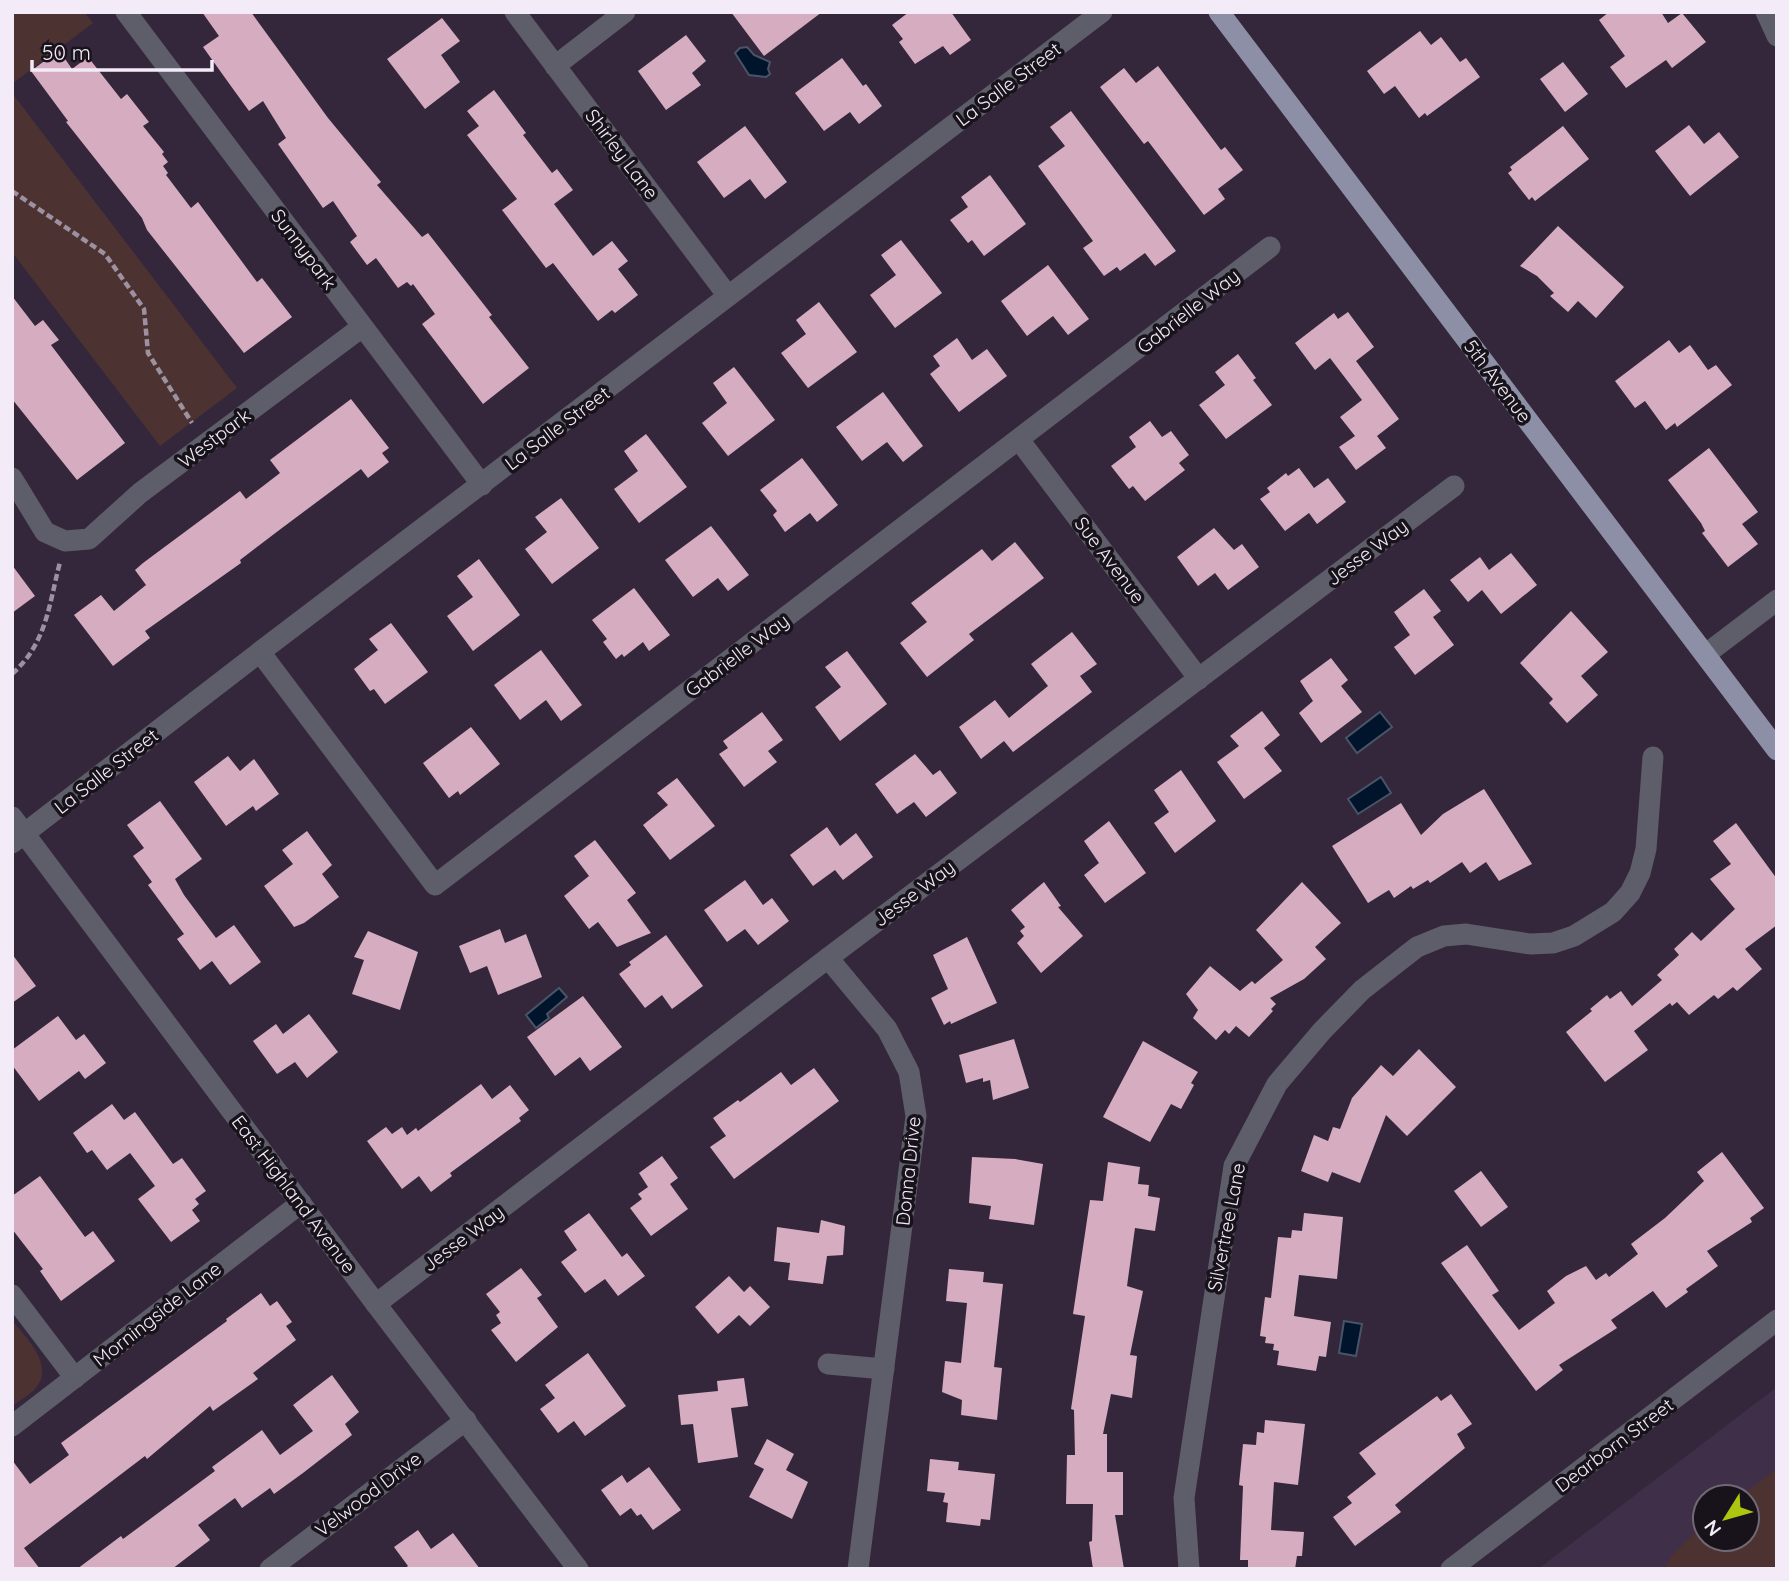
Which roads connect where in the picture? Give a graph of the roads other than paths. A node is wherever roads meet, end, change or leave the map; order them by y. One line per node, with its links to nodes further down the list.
1 (126, 12): 11 (street, Sunnypark)
2 (515, 12): 8 (street, Shirley Lane)
3 (625, 12): 8 (street)
4 (1102, 12): 10 (street, La Salle Street)
5 (1219, 12): 18 (main road, 5th Avenue)
6 (1766, 12): 7 (street)
7 (1777, 36)
8 (555, 66): 10 (street, Shirley Lane)
9 (1270, 247): 12 (street, Gabrielle Way)
10 (728, 296): 14 (street, La Salle Street)
11 (362, 327): 13 (street, Westpark); 14 (street, Sunnypark)
12 (1020, 440): 17 (street, Gabrielle Way); 19 (street, Sue Avenue)
13 (12, 478)
14 (482, 485): 17 (street, La Salle Street)
15 (1454, 486): 19 (street, Jesse Way)
16 (1777, 600): 18 (street)
17 (260, 652): 22 (street, La Salle Street)
18 (1706, 653): 20 (main road, 5th Avenue)
19 (1199, 679): 23 (street, Jesse Way)
20 (1777, 750)
21 (1653, 757): 36 (street, Silvertree Lane)
22 (16, 831): 24 (street, East Highland Avenue)
23 (828, 958): 26 (street, Jesse Way); 29 (street, Donna Drive)
24 (301, 1203): 26 (street, East Highland Avenue); 30 (street, Morningside Lane)
25 (12, 1295): 30 (street)
26 (376, 1304): 31 (street, East Highland Avenue)
27 (1777, 1320): 37 (street, Dearborn Street)
28 (828, 1364): 29 (street)
29 (884, 1368): 35 (street, Donna Drive)
30 (75, 1378): 32 (street, Morningside Lane)
31 (466, 1420): 33 (street, Velwood Drive); 34 (street, East Highland Avenue)
32 (12, 1426)
33 (270, 1569)
34 (578, 1569)
35 (858, 1569)
36 (1189, 1569)
37 (1451, 1569)

